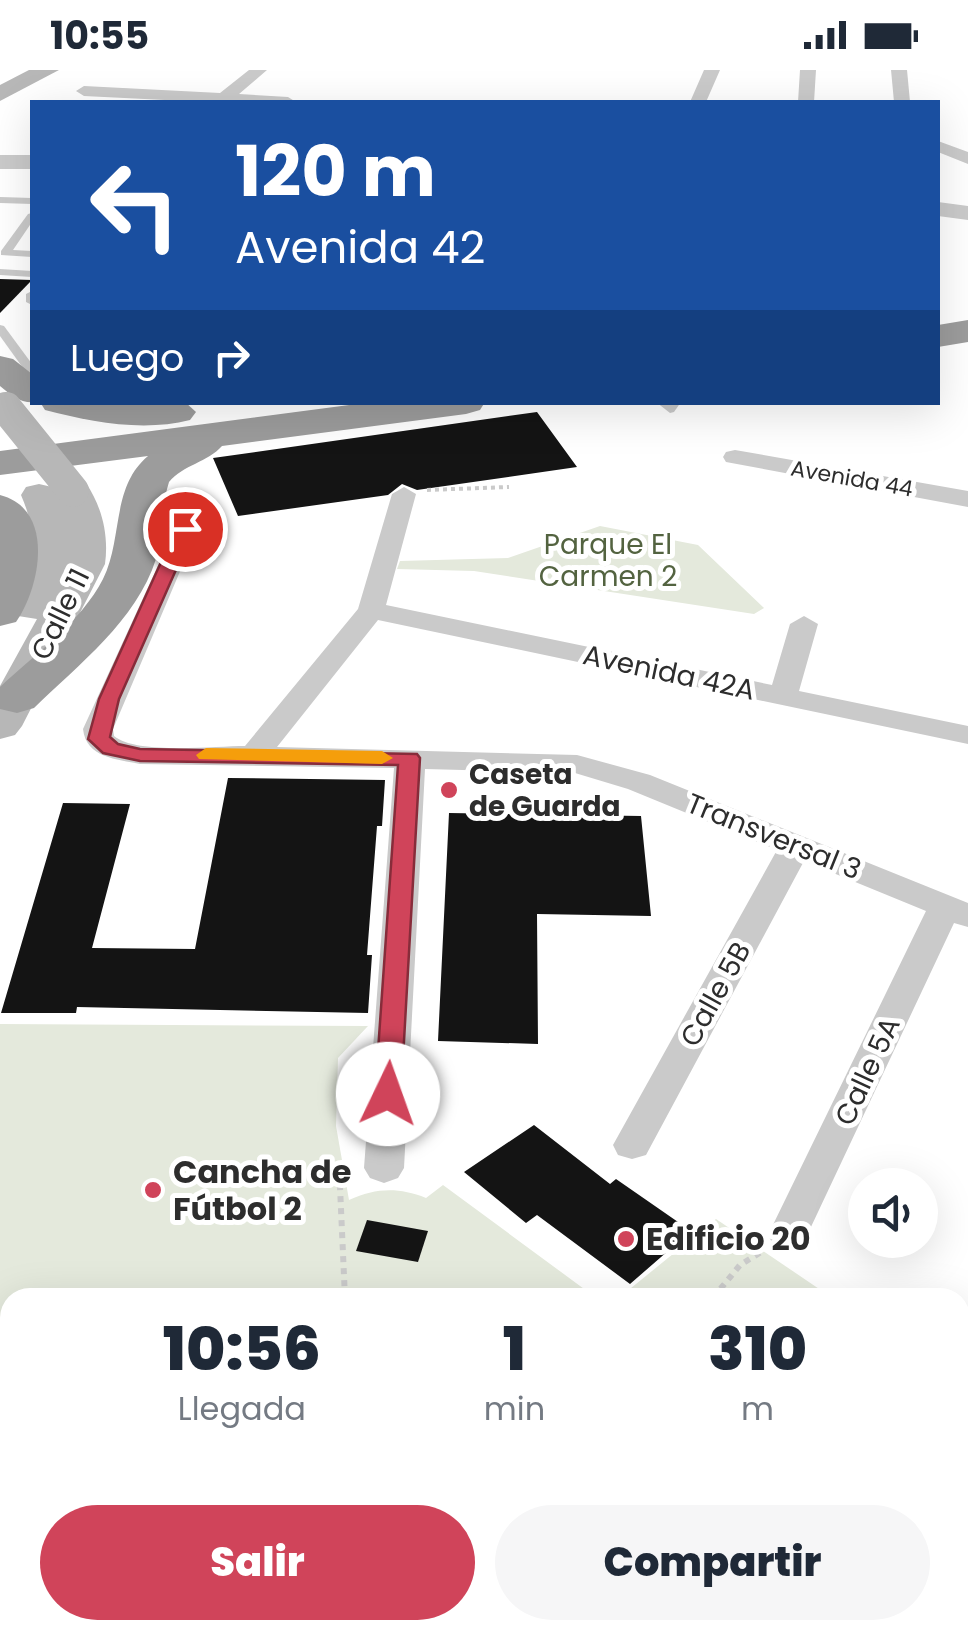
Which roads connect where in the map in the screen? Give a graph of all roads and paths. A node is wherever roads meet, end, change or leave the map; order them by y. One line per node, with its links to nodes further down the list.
1 (22, 70): 8 (main road)
2 (47, 70): 10 (main road)
3 (225, 70): 7 (street)
4 (712, 70): 13 (street)
5 (808, 70): 14 (street)
6 (898, 70): 15 (street)
7 (256, 72): 12 (street)
8 (0, 81)
9 (84, 91): 11 (street)
10 (0, 94)
11 (208, 100)
12 (223, 100)
13 (699, 100)
14 (806, 100)
15 (902, 100)
16 (940, 147): 17 (street)
17 (968, 159)
18 (30, 165): 19 (street)
19 (0, 166)
20 (0, 200): 21 (lane)
21 (30, 201)
22 (940, 209): 23 (street)
23 (968, 213)
24 (30, 219): 25 (lane)
25 (30, 254)
26 (0, 262): 27 (lane)
27 (30, 264)
28 (0, 272): 29 (lane)
29 (30, 274)
30 (968, 301): 31 (highway)
31 (940, 306)
32 (968, 314): 33 (highway)
33 (940, 318)
34 (0, 328): 40 (lane)
35 (968, 331): 36 (highway)
36 (940, 336)
37 (968, 342): 38 (highway)
38 (940, 346)
39 (0, 367): 45 (highway)
40 (30, 369)
41 (294, 405): 46 (highway)
42 (446, 405): 44 (highway)
43 (454, 405): 44 (highway)
44 (425, 408): 46 (highway)
45 (29, 413): 46 (highway); 46 (highway); 51 (main road, Calle 11)
46 (239, 421): 48 (highway); 57 (highway)
47 (735, 457): 52 (street, Avenida 44)
48 (0, 463)
49 (509, 487): 50 (path)
50 (404, 494): 54 (street)
51 (37, 498): 55 (highway); 57 (main road, Calle 11)
52 (968, 499)
53 (178, 500): 60 (street, Transversal 3)
54 (370, 610): 58 (street, Avenida 42A); 60 (street)
55 (0, 612)
56 (804, 624): 58 (street)
57 (6, 694)
58 (783, 696): 59 (street, Avenida 42A)
59 (968, 735)
60 (254, 754): 61 (street, Transversal 3)
61 (410, 758): 62 (street, Transversal 3); 65 (street)
62 (797, 844): 63 (street, Transversal 3); 64 (street, Calle 5B)
63 (956, 911): 66 (street, Calle 5A)
64 (632, 1145)
65 (384, 1168): 67 (path)
66 (788, 1235): 68 (path)
67 (345, 1288)
68 (721, 1288)

